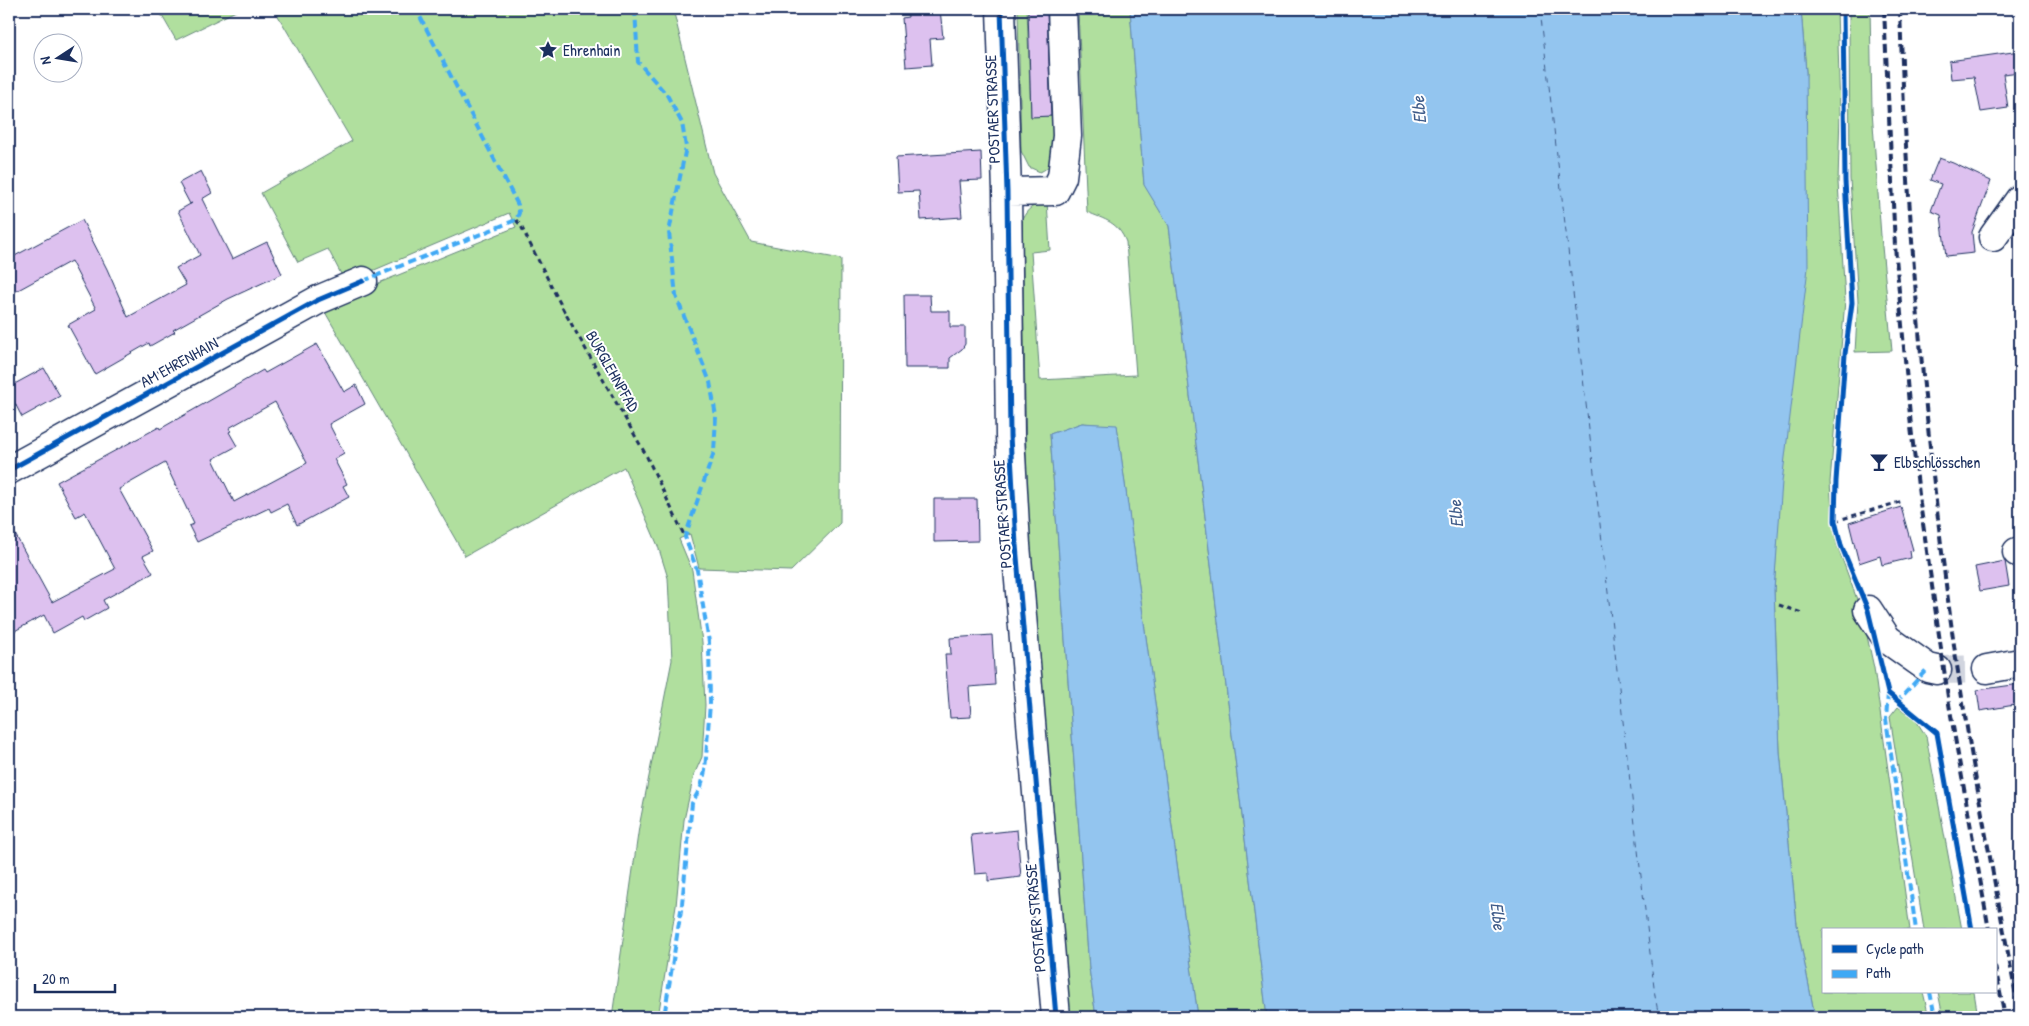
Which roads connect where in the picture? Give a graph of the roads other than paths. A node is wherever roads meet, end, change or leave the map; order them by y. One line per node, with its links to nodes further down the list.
1 (1001, 9): 3 (street, POSTAER STRASSE)
2 (1062, 9): 3 (street)
3 (1007, 192): 12 (street, POSTAER STRASSE)
4 (2020, 198): 5 (street)
5 (1993, 237)
6 (363, 281): 7 (street, AM EHRENHAIN)
7 (9, 470)
8 (1868, 610): 11 (street)
9 (2020, 663): 10 (street)
10 (1987, 669)
11 (1937, 670)
12 (1056, 1017)

